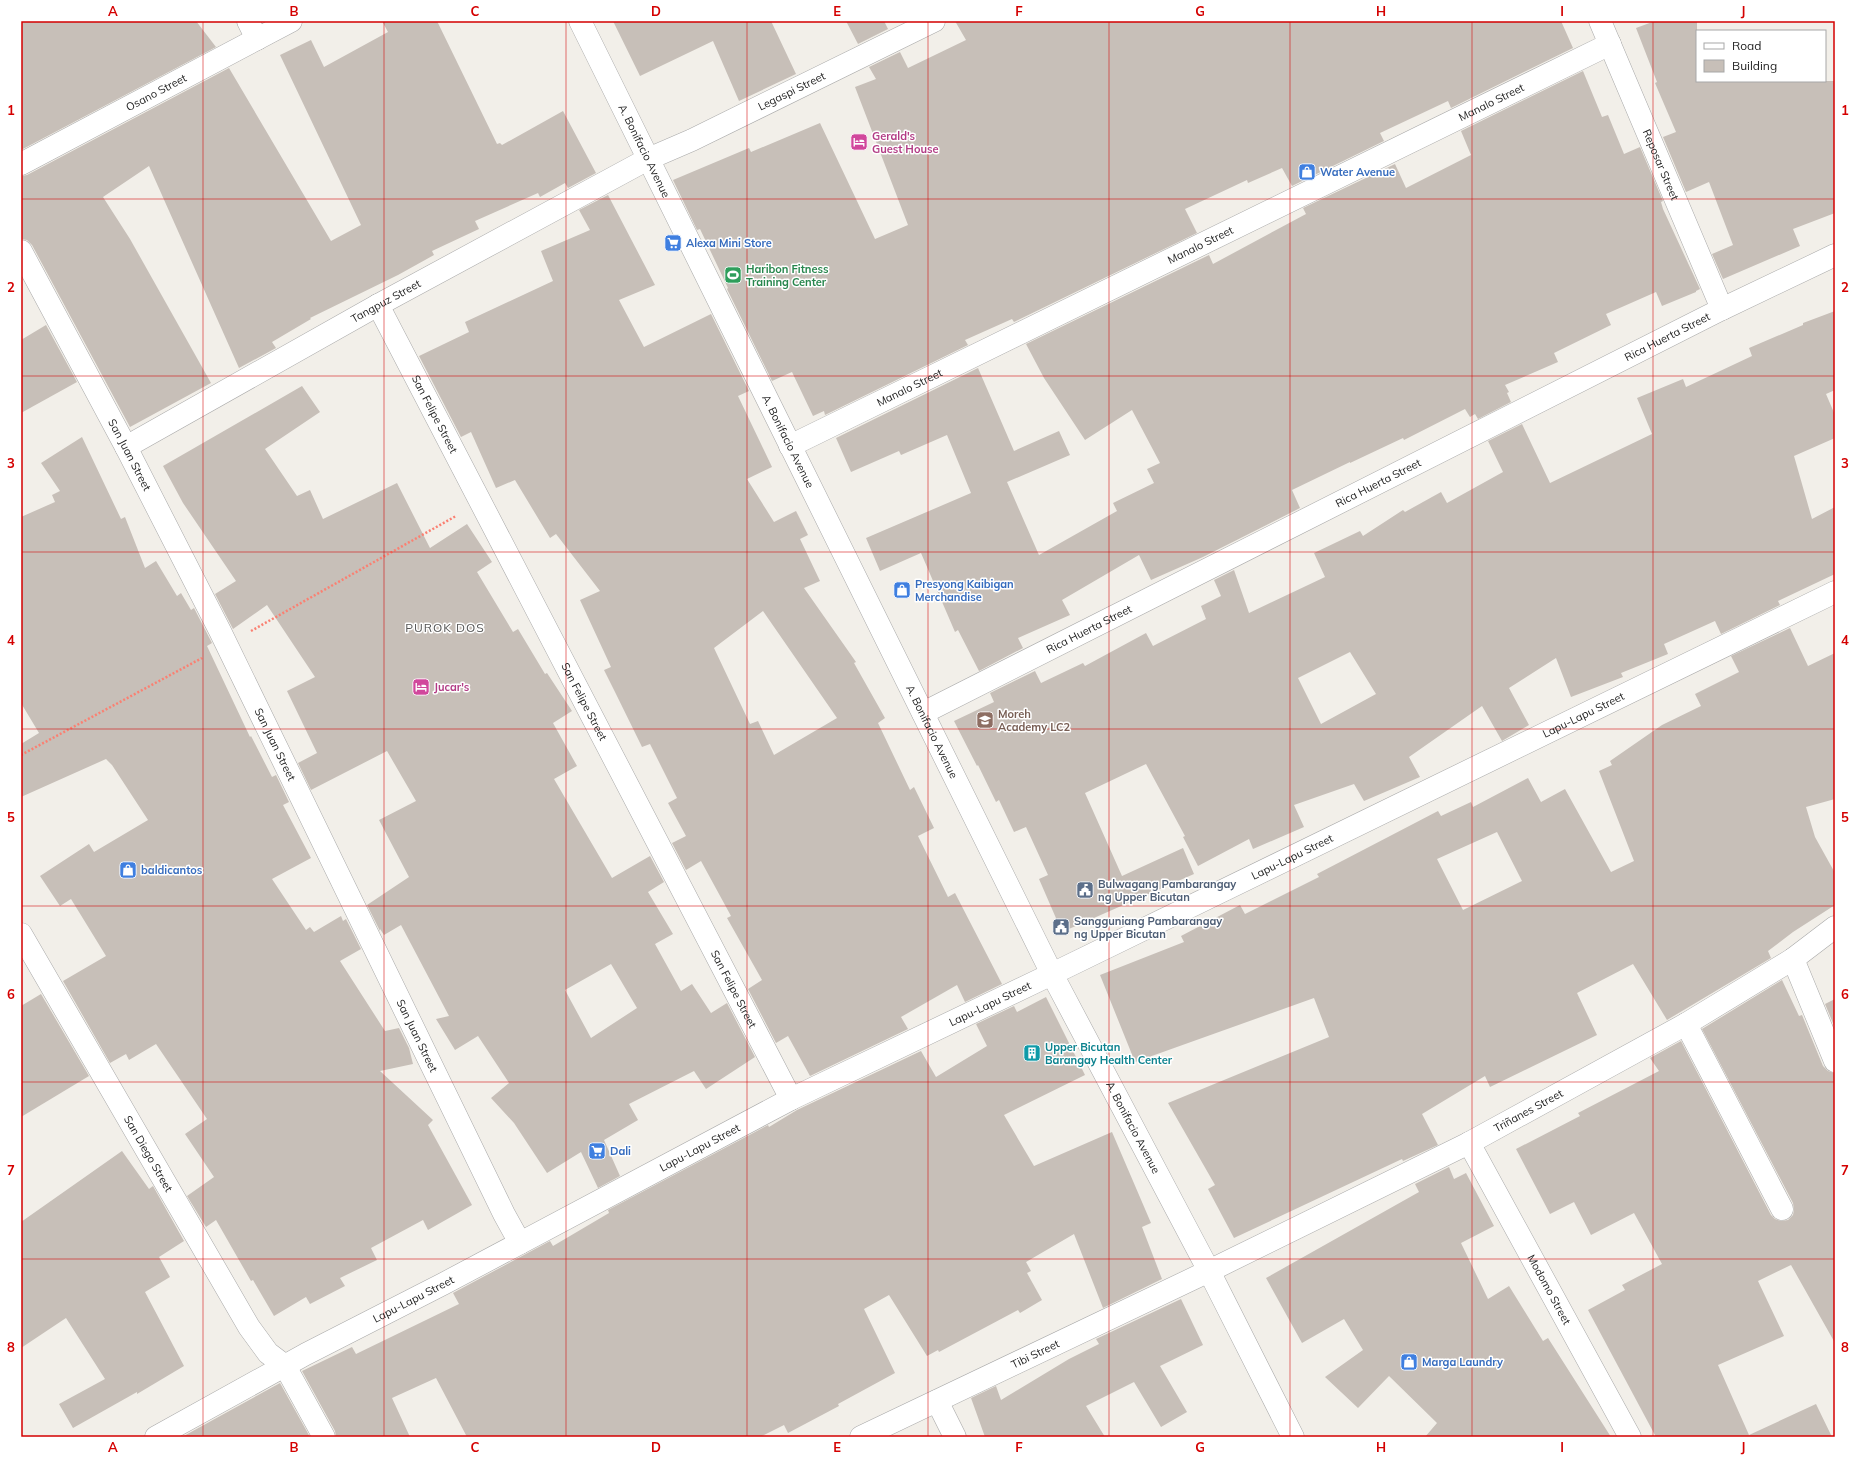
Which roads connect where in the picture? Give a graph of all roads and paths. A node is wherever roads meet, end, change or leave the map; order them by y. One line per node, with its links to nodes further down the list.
1 (292, 21): 5 (street, Osano Street)
2 (580, 21): 7 (street, A. Bonifacio Avenue)
3 (934, 21): 7 (street, Legaspi Street)
4 (1600, 21): 6 (street, Reposar Street)
5 (253, 30): 8 (street, Osano Street)
6 (1610, 44): 12 (street, Reposar Street); 13 (street, Manalo Street)
7 (648, 159): 11 (street, Tangpuz Street); 13 (street, A. Bonifacio Avenue)
8 (21, 164)
9 (21, 251): 14 (street, San Juan Street)
10 (1835, 255): 12 (street, Rica Huerta Street)
11 (378, 305): 14 (street, Tangpuz Street); 15 (street, San Felipe Street)
12 (1722, 309): 18 (street, Rica Huerta Street)
13 (790, 446): 18 (street, A. Bonifacio Avenue)
14 (126, 447): 17 (street, San Juan Street)
15 (480, 502): 17 (path); 26 (street, San Felipe Street)
16 (1835, 592): 23 (street, Lapu-Lapu Street)
17 (226, 645): 19 (path); 29 (street, San Juan Street)
18 (923, 713): 23 (street, A. Bonifacio Avenue)
19 (21, 755)
20 (1835, 927): 22 (street, Triñanes Street)
21 (21, 934): 31 (street, San Diego Street)
22 (1794, 959): 24 (street, Triñanes Street); 25 (street)
23 (1052, 974): 26 (street, Lapu-Lapu Street); 30 (street, A. Bonifacio Avenue)
24 (1686, 1024): 27 (street, Triñanes Street); 28 (street)
25 (1835, 1061)
26 (791, 1099): 29 (street, Lapu-Lapu Street)
27 (1469, 1143): 30 (street, Triñanes Street); 38 (street, Modomo Street)
28 (1782, 1209)
29 (520, 1243): 31 (street, Lapu-Lapu Street)
30 (1209, 1270): 32 (street, Tibi Street); 37 (street, A. Bonifacio Avenue)
31 (285, 1366): 33 (street, Lapu-Lapu Street); 34 (street)
32 (937, 1401): 35 (street, Tibi Street); 36 (street)
33 (156, 1437)
34 (324, 1437)
35 (861, 1437)
36 (955, 1437)
37 (1293, 1437)
38 (1630, 1437)

